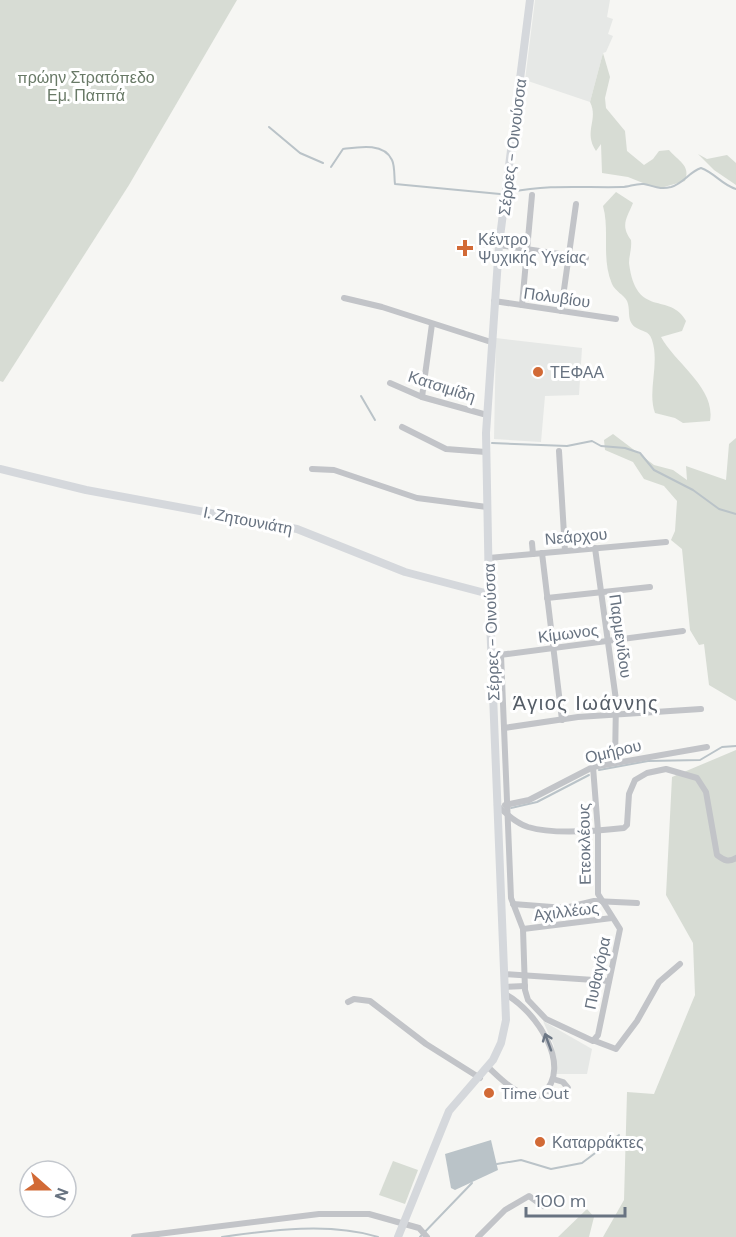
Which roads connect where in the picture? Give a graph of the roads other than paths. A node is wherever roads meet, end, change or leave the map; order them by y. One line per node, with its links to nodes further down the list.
1 (530, 0): 4 (street, Σέρρες - Οινούσσα)
2 (532, 195): 5 (street)
3 (576, 204): 6 (street)
4 (499, 245): 5 (street); 9 (street, Σέρρες - Οινούσσα)
5 (527, 249): 6 (street); 10 (street)
6 (569, 255): 7 (street); 11 (street)
7 (586, 258)
8 (344, 298): 13 (street)
9 (494, 301): 10 (street, Πολυβίου); 14 (street, Σέρρες - Οινούσσα)
10 (522, 305): 11 (street, Πολυβίου)
11 (561, 311): 12 (street, Πολυβίου)
12 (616, 319)
13 (432, 324): 14 (street); 16 (street)
14 (491, 342): 17 (street, Σέρρες - Οινούσσα)
15 (390, 383): 16 (street, Κατσιμίδη)
16 (422, 397): 17 (street, Κατσιμίδη)
17 (487, 415): 20 (street, Σέρρες - Οινούσσα)
18 (402, 427): 20 (street)
19 (559, 451): 27 (street)
20 (486, 452): 23 (street, Σέρρες - Οινούσσα)
21 (0, 469): 33 (street, Ι. Ζητουνιάτη)
22 (312, 469): 23 (street)
23 (487, 507): 30 (street, Σέρρες - Οινούσσα)
24 (666, 542): 26 (street, Νεάρχου)
25 (532, 543): 29 (street)
26 (595, 548): 27 (street, Νεάρχου); 32 (street, Παρμενίδου)
27 (565, 551): 28 (street, Νεάρχου)
28 (542, 553): 29 (street, Νεάρχου); 34 (street)
29 (532, 554): 30 (street, Νεάρχου)
30 (489, 558): 33 (street, Σέρρες - Οινούσσα)
31 (650, 587): 32 (street)
32 (601, 592): 34 (street); 36 (street, Παρμενίδου)
33 (489, 594): 38 (street, Σέρρες - Οινούσσα)
34 (547, 598): 37 (street)
35 (683, 631): 36 (street, Κίμωνος)
36 (607, 641): 37 (street, Κίμωνος); 40 (street, Παρμενίδου)
37 (554, 648): 38 (street, Κίμωνος); 41 (street)
38 (497, 655): 42 (street); 47 (street, Σέρρες - Οινούσσα)
39 (701, 709): 40 (street)
40 (617, 715): 41 (street); 44 (street, Παρμενίδου)
41 (562, 720): 42 (street)
42 (504, 728): 46 (street)
43 (706, 747): 44 (street, Ομήρου)
44 (615, 763): 45 (street, Ομήρου)
45 (593, 767): 46 (street, Ομήρου); 49 (street, Ετεοκλέους)
46 (507, 804): 47 (street, Ομήρου); 48 (street)
47 (497, 805): 48 (street); 58 (street, Σέρρες - Οινούσσα)
48 (508, 816): 49 (street); 53 (street)
49 (598, 831): 50 (street); 51 (street, Ετεοκλέους)
50 (736, 858)
51 (602, 902): 52 (street); 53 (street); 54 (street, Ετεοκλέους)
52 (637, 903)
53 (513, 904): 55 (street)
54 (612, 918): 55 (street, Αχιλλέως); 59 (street, Πυθαγόρα)
55 (523, 929): 57 (street)
56 (680, 964): 63 (street)
57 (526, 973): 58 (street); 59 (street); 60 (street)
58 (504, 974): 61 (street, Σέρρες - Οινούσσα)
59 (609, 981): 63 (street, Πυθαγόρα)
60 (525, 986): 61 (street); 63 (street)
61 (505, 991): 64 (street, Σέρρες - Οινούσσα); 66 (street, one-way to 61)
62 (348, 1002): 65 (street)
63 (596, 1038)
64 (488, 1067): 65 (street, Σέρρες - Οινούσσα); 67 (street)
65 (480, 1078): 69 (street, Σέρρες - Οινούσσα)
66 (552, 1079): 67 (street); 67 (street)
67 (547, 1090)
68 (543, 1206): 73 (street)
69 (404, 1222): 70 (street, Σέρρες - Οινούσσα); 71 (street); 72 (street)
70 (399, 1235)
71 (134, 1237)
72 (427, 1237)
73 (478, 1237)

